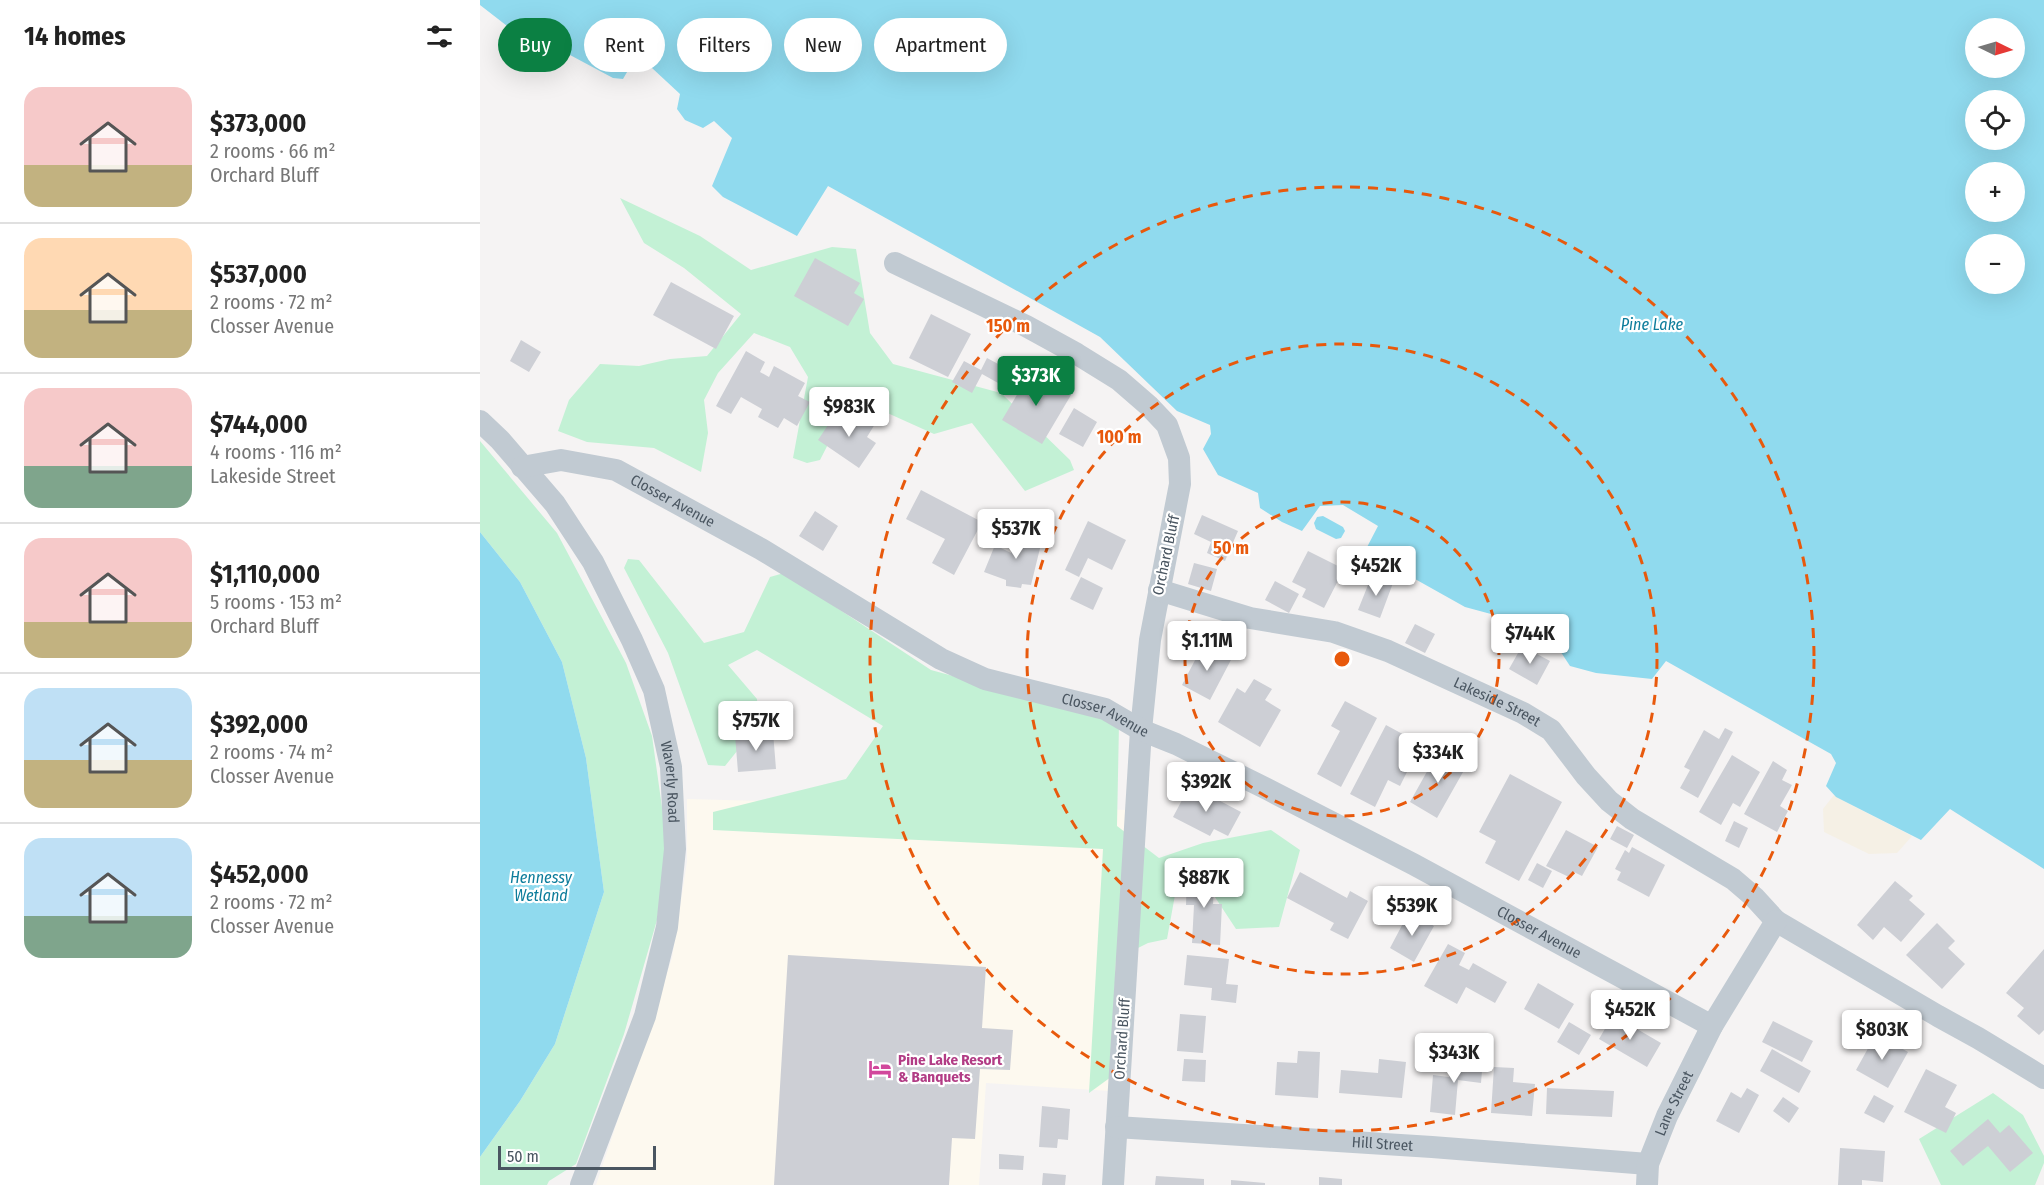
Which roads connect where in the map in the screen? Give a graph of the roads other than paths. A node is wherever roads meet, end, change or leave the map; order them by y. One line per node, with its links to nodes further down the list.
1 (895, 263): 4 (street, Orchard Bluff)
2 (480, 421): 3 (street, Waverly Road)
3 (522, 466): 5 (street, Closser Avenue); 11 (street, Waverly Road)
4 (1159, 590): 5 (street, Orchard Bluff); 6 (street, Lakeside Street)
5 (1141, 730): 7 (street, Closser Avenue); 9 (street, Orchard Bluff)
6 (1776, 921): 7 (street); 8 (street, Lakeside Street)
7 (1712, 1026): 10 (street, Lane Street)
8 (2044, 1078)
9 (1116, 1127): 10 (street, Hill Street); 12 (street, Orchard Bluff)
10 (1647, 1175)
11 (581, 1185)
12 (1113, 1185)

